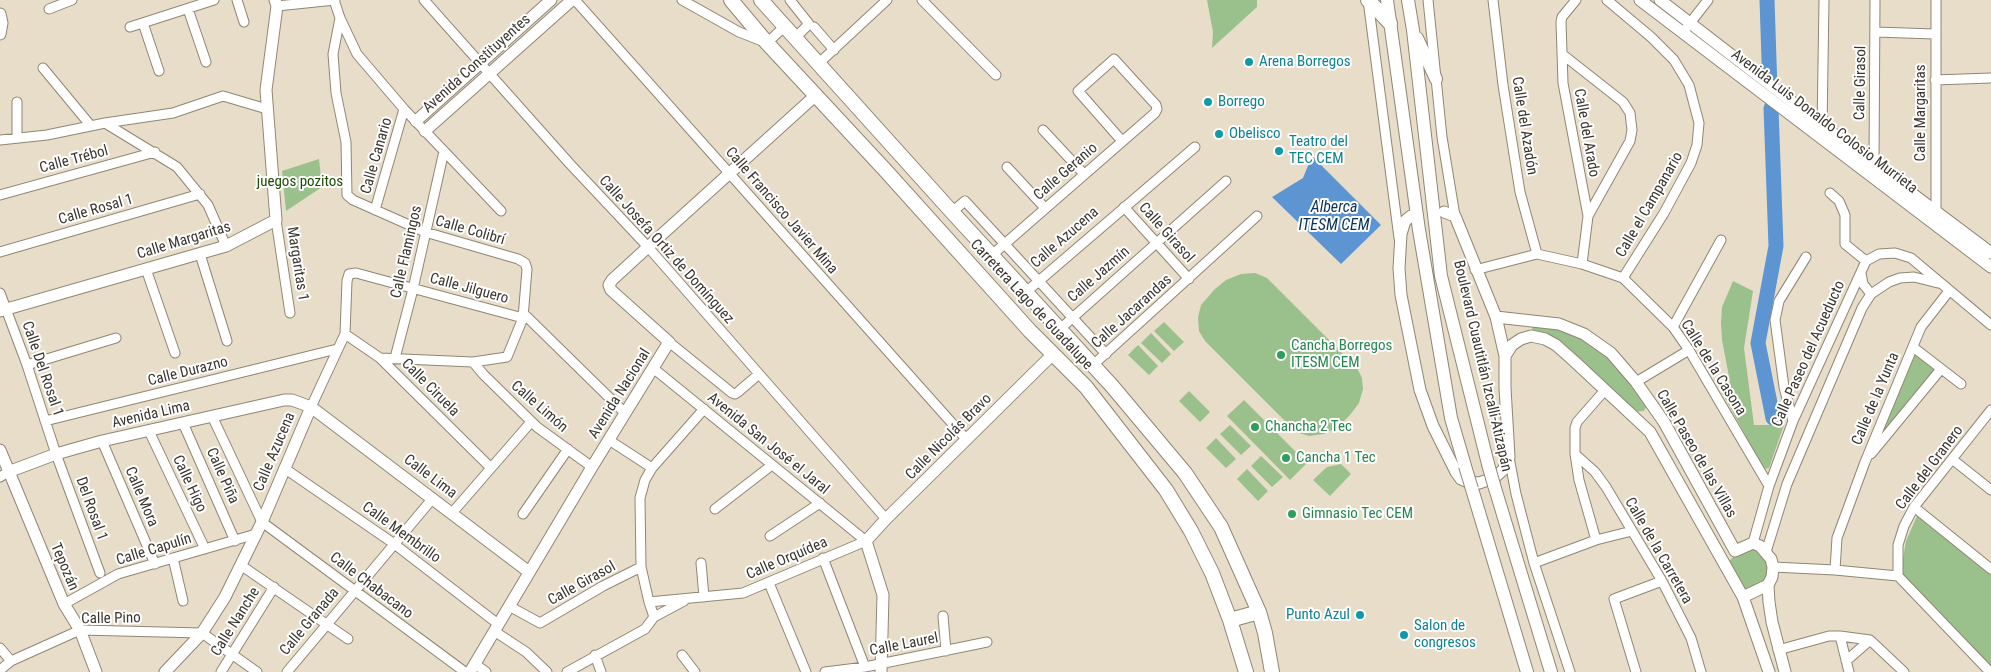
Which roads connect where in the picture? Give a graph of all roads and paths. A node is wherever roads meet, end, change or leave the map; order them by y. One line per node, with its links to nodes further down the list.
1 (72, 0): 28 (street)
2 (214, 0): 29 (street)
3 (237, 0): 32 (street)
4 (334, 0): 27 (street); 31 (street)
5 (424, 0): 49 (street, Calle Josefa Ortiz de Domínguez)
6 (551, 0): 49 (street, Avenida Constituyentes)
7 (574, 0): 53 (street, Avenida Constituyentes); 78 (street, Calle Francisco Javier Mina)
8 (682, 0): 45 (street)
9 (731, 0): 45 (main road, Carretera Lago de Guadalupe)
10 (762, 0): 36 (main road, Carretera Lago de Guadalupe)
11 (790, 0): 44 (street)
12 (922, 0): 54 (street)
13 (1368, 0): 34 (main road); 102 (street)
14 (1387, 0): 34 (main road)
15 (1408, 0): 39 (main road, Boulevard Cuautitlán Izcalli-Atizapán)
16 (1428, 0): 55 (street, Boulevard Cuautitlán Izcalli-Atizapán)
17 (1493, 0): 106 (street, Calle del Azadón)
18 (1576, 0): 47 (street, Calle del Arado)
19 (1606, 0): 116 (street, Calle el Campanario)
20 (1640, 0): 41 (street, Avenida Luis Donaldo Colosio Murrieta)
21 (1660, 0): 35 (street, Avenida Luis Donaldo Colosio Murrieta)
22 (1708, 0): 35 (street)
23 (1824, 0): 66 (street)
24 (1876, 0): 40 (street, Calle Girasol)
25 (1936, 0): 43 (street, Calle Margaritas)
26 (882, 1): 46 (street)
27 (276, 3): 61 (street)
28 (49, 8)
29 (188, 9): 33 (street); 48 (street)
30 (0, 14): 42 (street)
31 (340, 18): 62 (street); 86 (street, Calle Colibrí)
32 (244, 22)
33 (143, 23): 37 (street); 52 (street)
34 (1390, 23): 133 (main road)
35 (1690, 23): 41 (street); 60 (street, Avenida Luis Donaldo Colosio Murrieta)
36 (785, 26): 44 (main road, Carretera Lago de Guadalupe); 45 (street)
37 (130, 27)
38 (814, 28): 46 (street)
39 (1413, 30): 55 (main road); 134 (main road, Boulevard Cuautitlán Izcalli-Atizapán)
40 (1875, 32): 43 (street); 76 (street, Calle Girasol)
41 (1682, 33): 60 (street, Avenida Luis Donaldo Colosio Murrieta)
42 (0, 34)
43 (1935, 34): 57 (street, Calle Margaritas)
44 (795, 38): 50 (main road, Carretera Lago de Guadalupe)
45 (767, 43): 58 (main road, Carretera Lago de Guadalupe)
46 (834, 50): 50 (street)
47 (1562, 54): 93 (street, Calle del Arado); 93 (street, Calle del Arado)
48 (206, 62)
49 (480, 62): 53 (street, Calle Josefa Ortiz de Domínguez); 63 (street, Avenida Constituyentes)
50 (818, 64): 88 (main road, Carretera Lago de Guadalupe)
51 (43, 68): 65 (street)
52 (160, 71)
53 (489, 73): 68 (street, Avenida Constituyentes); 101 (street, Calle Josefa Ortiz de Domínguez)
54 (996, 75)
55 (1436, 78): 90 (street, Boulevard Cuautitlán Izcalli-Atizapán)
56 (1991, 78): 57 (street)
57 (1935, 80): 89 (street, Calle Margaritas)
58 (816, 95): 78 (street, Avenida Nacional); 137 (main road, Carretera Lago de Guadalupe)
59 (17, 102): 69 (street)
60 (1784, 103): 66 (street, Avenida Luis Donaldo Colosio Murrieta); 70 (street, Avenida Luis Donaldo Colosio Murrieta)
61 (267, 109): 64 (street); 94 (street)
62 (404, 109): 63 (street); 86 (street, Calle Canario)
63 (416, 121): 68 (street)
64 (105, 123): 65 (street); 75 (street)
65 (91, 126): 69 (street)
66 (1822, 126): 70 (street); 76 (street, Avenida Luis Donaldo Colosio Murrieta)
67 (1043, 130): 79 (street)
68 (425, 131): 74 (street)
69 (17, 138): 71 (street)
70 (1822, 139): 95 (street, Avenida Luis Donaldo Colosio Murrieta)
71 (0, 140)
72 (1122, 141): 72 (street, Calle Geranio); 79 (street, Calle Geranio)
73 (1194, 147): 84 (street, Calle Azucena)
74 (444, 151): 87 (street); 96 (street, Calle Flamingos)
75 (155, 152): 82 (street); 83 (street, Calle Trébol)
76 (1874, 165): 89 (street, Avenida Luis Donaldo Colosio Murrieta)
77 (1007, 166): 85 (street)
78 (730, 172): 101 (street, Avenida Nacional); 174 (street, Calle Francisco Javier Mina)
79 (1084, 174): 85 (street, Calle Geranio)
80 (1226, 181): 98 (street, Calle Jazmín)
81 (1830, 193): 109 (street)
82 (200, 194): 100 (street); 103 (street, Calle Rosal 1)
83 (0, 195)
84 (1124, 206): 98 (street, Calle Girasol); 118 (street, Calle Azucena)
85 (1045, 208): 99 (street, Calle Geranio)
86 (375, 210): 96 (street, Calle Colibrí)
87 (501, 211)
88 (952, 212): 99 (street); 107 (main road, Carretera Lago de Guadalupe)
89 (1936, 212): 95 (street, Calle Margaritas); 104 (street, Avenida Luis Donaldo Colosio Murrieta)
90 (1449, 214): 113 (street, Boulevard Cuautitlán Izcalli-Atizapán)
91 (1257, 216): 117 (street, Calle Jacarandas)
92 (1411, 216): 102 (street)
93 (1588, 216): 110 (street, Calle del Arado)
94 (276, 220): 100 (street, Calle Margaritas); 126 (street, Margaritas 1)
95 (1936, 226): 111 (street, Avenida Luis Donaldo Colosio Murrieta)
96 (425, 232): 120 (street, Calle Flamingos); 127 (street, Calle Colibrí)
97 (1721, 240): 135 (street)
98 (1157, 243): 117 (street, Calle Girasol); 129 (street, Calle Jazmín)
99 (1005, 244): 107 (street, Calle Geranio); 118 (street)
100 (226, 246): 105 (street, Calle Margaritas)
101 (648, 247): 142 (street, Avenida Nacional); 157 (street, Calle Josefa Ortiz de Domínguez)
102 (1400, 249): 180 (street)
103 (0, 252)
104 (1991, 253)
105 (200, 254): 112 (street, Calle Margaritas); 141 (street)
106 (1537, 254): 110 (street, Calle de la Casona); 113 (street, Calle de la Casona)
107 (992, 255): 122 (main road, Carretera Lago de Guadalupe)
108 (1806, 257): 169 (street)
109 (1866, 261): 114 (street, Calle Paseo del Acueducto); 119 (street, Calle Paseo del Acueducto)
110 (1582, 264): 116 (street, Calle de la Casona)
111 (1991, 267)
112 (146, 269): 125 (street, Calle Margaritas); 146 (street)
113 (1475, 270): 130 (street, Boulevard Cuautitlán Izcalli-Atizapán)
114 (1861, 270): 124 (street); 169 (street, Calle Paseo del Acueducto)
115 (349, 274): 120 (street, Calle Jilguero); 138 (street, Calle Azucena)
116 (1623, 278): 135 (street, Calle de la Casona)
117 (1188, 279): 148 (street, Calle Jacarandas)
118 (1039, 281): 122 (street, Calle Azucena); 129 (street)
119 (1940, 284): 121 (street, Calle Paseo del Acueducto); 124 (street, Calle Paseo del Acueducto)
120 (413, 289): 127 (street, Calle Jilguero); 151 (street, Calle Flamingos)
121 (1949, 291): 132 (street, Calle Paseo del Acueducto); 143 (street, Calle de la Yunta)
122 (1026, 292): 128 (main road, Carretera Lago de Guadalupe)
123 (0, 293): 125 (street, Calle Del Rosal 1)
124 (1872, 294): 209 (street, Calle Paseo del Acueducto)
125 (3, 310): 153 (street, Calle Del Rosal 1)
126 (290, 313)
127 (523, 315): 152 (street); 165 (street, Calle Jilguero)
128 (1047, 315): 136 (main road, Carretera Lago de Guadalupe); 137 (main road)
129 (1072, 317): 136 (street, Calle Jazmín); 148 (street)
130 (1496, 317): 131 (street, Calle Paseo de las Villas); 149 (street, Boulevard Cuautitlán Izcalli-Atizapán)
131 (1532, 320): 139 (street); 158 (street, Calle Paseo de las Villas)
132 (1991, 325)
133 (1436, 328): 134 (main road); 275 (main road, bridge)
134 (1454, 328): 276 (main road, Boulevard Cuautitlán Izcalli-Atizapán, bridge)
135 (1673, 328): 145 (street, Calle de la Casona)
136 (1060, 329): 154 (main road, Carretera Lago de Guadalupe)
137 (1030, 331): 147 (main road, Carretera Lago de Guadalupe)
138 (345, 334): 144 (street, Calle Azucena); 150 (street, Calle Ciruela)
139 (1531, 336): 149 (street); 160 (street, Calle Paseo de las Villas)
140 (116, 338): 153 (street)
141 (227, 341)
142 (669, 342): 155 (street, Avenida Nacional); 157 (street)
143 (1913, 346): 156 (street, Calle de la Yunta); 182 (street, Calle de la Yunta)
144 (337, 349): 162 (street, Calle Azucena); 168 (street, Calle Durazno)
145 (1690, 350): 158 (street); 189 (street, Calle de la Casona)
146 (175, 353)
147 (1052, 354): 174 (street, Calle Nicolás Bravo); 239 (main road, Carretera Lago de Guadalupe)
148 (1106, 354): 154 (street, Calle Jacarandas)
149 (1505, 356): 180 (street, Boulevard Cuautitlán Izcalli-Atizapán)
150 (380, 358): 151 (street); 186 (street, Calle Ciruela)
151 (395, 358): 152 (street)
152 (473, 362): 170 (street, Calle Limón)
153 (28, 365): 168 (street, Calle Del Rosal 1)
154 (1093, 365): 236 (main road, Carretera Lago de Guadalupe)
155 (653, 368): 163 (street, Avenida San José el Jaral); 165 (street, Avenida Nacional)
156 (1941, 369): 159 (street, Calle de la Yunta); 182 (street, Calle de la Yunta)
157 (759, 374): 197 (street, Calle Josefa Ortiz de Domínguez)
158 (1636, 382): 161 (street, Calle Paseo de las Villas)
159 (1961, 384)
160 (1606, 390): 166 (street, Calle Paseo de las Villas); 179 (street)
161 (1651, 404): 166 (street); 208 (street, Calle Paseo de las Villas)
162 (312, 407): 167 (street, Avenida Lima); 185 (street, Calle Azucena); 191 (street, Calle Lima)
163 (704, 409): 183 (street, Avenida San José el Jaral); 187 (street)
164 (1991, 410): 181 (street, Calle del Granero)
165 (625, 413): 173 (street, Avenida Nacional)
166 (1632, 415): 212 (street, Calle Paseo de las Villas)
167 (212, 416): 171 (street, Avenida Lima); 198 (street)
168 (45, 420): 178 (street, Calle Del Rosal 1)
169 (1793, 421): 189 (street, Calle Paseo del Acueducto)
170 (531, 422): 176 (street, Calle Limón); 186 (street)
171 (183, 423): 172 (street, Avenida Lima); 202 (street, Calle Piña)
172 (149, 431): 175 (street, Avenida Lima); 207 (street, Calle Higo)
173 (609, 440): 184 (street, Avenida Nacional); 187 (street)
174 (967, 440): 197 (street, Calle Nicolás Bravo)
175 (102, 441): 178 (street, Avenida Lima); 215 (street, Calle Mora)
176 (568, 449): 184 (street, Calle Limón); 196 (street)
177 (0, 450): 188 (street, Tepozán)
178 (56, 454): 188 (street, Avenida Lima); 222 (street, Del Rosal 1)
179 (1575, 454): 199 (street, Calle de la Carretera); 203 (street)
180 (1509, 457): 214 (street, Boulevard Cuautitlán Izcalli-Atizapán)
181 (1952, 459): 190 (street); 193 (street, Calle del Granero)
182 (1865, 462): 220 (street, Calle de la Yunta)
183 (772, 465): 192 (street, Avenida San José el Jaral); 194 (street)
184 (592, 467): 221 (street, Avenida Nacional)
185 (284, 468): 198 (street, Calle Azucena); 206 (street, Calle Membrillo)
186 (491, 468): 195 (street)
187 (652, 468): 217 (street)
188 (4, 474): 234 (street, Tepozán)
189 (1769, 486): 205 (street, Calle Paseo del Acueducto)
190 (1991, 490)
191 (433, 498): 195 (street, Calle Lima); 206 (street, Calle Granada)
192 (820, 503): 201 (street); 204 (street, Avenida San José el Jaral)
193 (1914, 508): 219 (street); 223 (street, Calle del Granero)
194 (715, 509)
195 (452, 513): 221 (street, Calle Lima)
196 (523, 514)
197 (886, 519): 204 (street, Calle Nicolás Bravo)
198 (262, 522): 200 (street, Calle Azucena); 228 (street, Calle Chabacano)
199 (1632, 531): 203 (street); 224 (street, Calle de la Carretera)
200 (256, 534): 202 (street, Calle Capulín); 216 (street, Calle Azucena)
201 (770, 536)
202 (235, 540): 207 (street, Calle Capulín)
203 (1596, 540): 214 (street)
204 (866, 541): 211 (street, Calle Orquídea); 258 (street)
205 (1753, 542): 208 (street); 209 (street)
206 (394, 543): 228 (street, Calle Granada); 241 (street, Calle Membrillo)
207 (205, 549): 210 (street, Calle Capulín)
208 (1735, 551): 212 (street)
209 (1766, 552): 218 (street)
210 (173, 558): 215 (street, Calle Capulín); 232 (street)
211 (823, 558): 225 (street, Calle Orquídea); 256 (street)
212 (1721, 559): 230 (street, Calle Paseo de las Villas)
213 (701, 563): 229 (street)
214 (1534, 563): 277 (street, Boulevard Cuautitlán Izcalli-Atizapán)
215 (155, 564): 234 (street, Calle Capulín)
216 (242, 566): 227 (street); 243 (street, Calle Azucena)
217 (642, 567): 233 (street); 235 (street, Calle Girasol)
218 (1773, 567): 220 (street); 226 (street)
219 (1991, 569)
220 (1835, 570): 223 (street)
221 (529, 572): 235 (street, Avenida Nacional)
222 (100, 574)
223 (1898, 576): 284 (street)
224 (1662, 580): 278 (street); 279 (street, Calle de la Carretera)
225 (769, 583): 229 (street, Calle Orquídea); 271 (street)
226 (1768, 585): 230 (street); 249 (street)
227 (274, 587): 240 (street); 251 (street, Calle Nanche)
228 (354, 591): 240 (street, Calle Granada); 266 (street, Calle Chabacano)
229 (704, 597): 231 (street, Calle Orquídea)
230 (1743, 597): 280 (street, Calle Paseo de las Villas)
231 (687, 599): 233 (street, Calle Orquídea); 238 (street, Calle Orquídea)
232 (183, 601)
233 (649, 602): 238 (street)
234 (64, 604): 242 (street, Tepozán)
235 (509, 606): 241 (street, Avenida Nacional)
236 (1259, 612): 239 (main road); 274 (main road, Carretera Lago de Guadalupe)
237 (943, 616): 250 (street)
238 (654, 617): 252 (street, Calle Orquídea)
239 (1230, 620): 273 (main road, Carretera Lago de Guadalupe)
240 (326, 624): 245 (street); 265 (street, Calle Granada)
241 (496, 628): 257 (street, Avenida Nacional); 268 (street, Calle Membrillo)
242 (80, 630): 243 (street, Calle Pino); 254 (street, Calle Pino); 261 (street, Tepozán)
243 (202, 634): 251 (street); 262 (street, Calle Azucena)
244 (1840, 636): 246 (street); 249 (street); 255 (street)
245 (348, 639)
246 (1870, 640): 255 (street); 283 (street)
247 (987, 642): 250 (street, Calle Laurel)
248 (0, 648): 254 (street)
249 (1778, 650): 281 (street)
250 (946, 651): 258 (street, Calle Laurel)
251 (233, 655): 263 (street, Calle Nanche); 264 (street)
252 (595, 655): 260 (street, Calle Orquídea); 269 (street)
253 (682, 655): 270 (street)
254 (11, 661): 259 (street, Calle Pino)
255 (1846, 662): 282 (street)
256 (865, 667): 258 (street, Calle Laurel); 272 (street, Calle Laurel)
257 (472, 668): 267 (street)
258 (880, 668)
259 (0, 670)
260 (569, 671)
261 (96, 672)
262 (164, 672)
263 (222, 672)
264 (257, 672)
265 (287, 672)
266 (465, 672)
267 (486, 672)
268 (547, 672)
269 (601, 672)
270 (695, 672)
271 (806, 672)
272 (825, 672)
273 (1246, 672)
274 (1272, 672)
275 (1527, 672)
276 (1551, 672)
277 (1570, 672)
278 (1636, 672)
279 (1701, 672)
280 (1769, 672)
281 (1785, 672)
282 (1849, 672)
283 (1904, 672)
284 (1990, 672)

